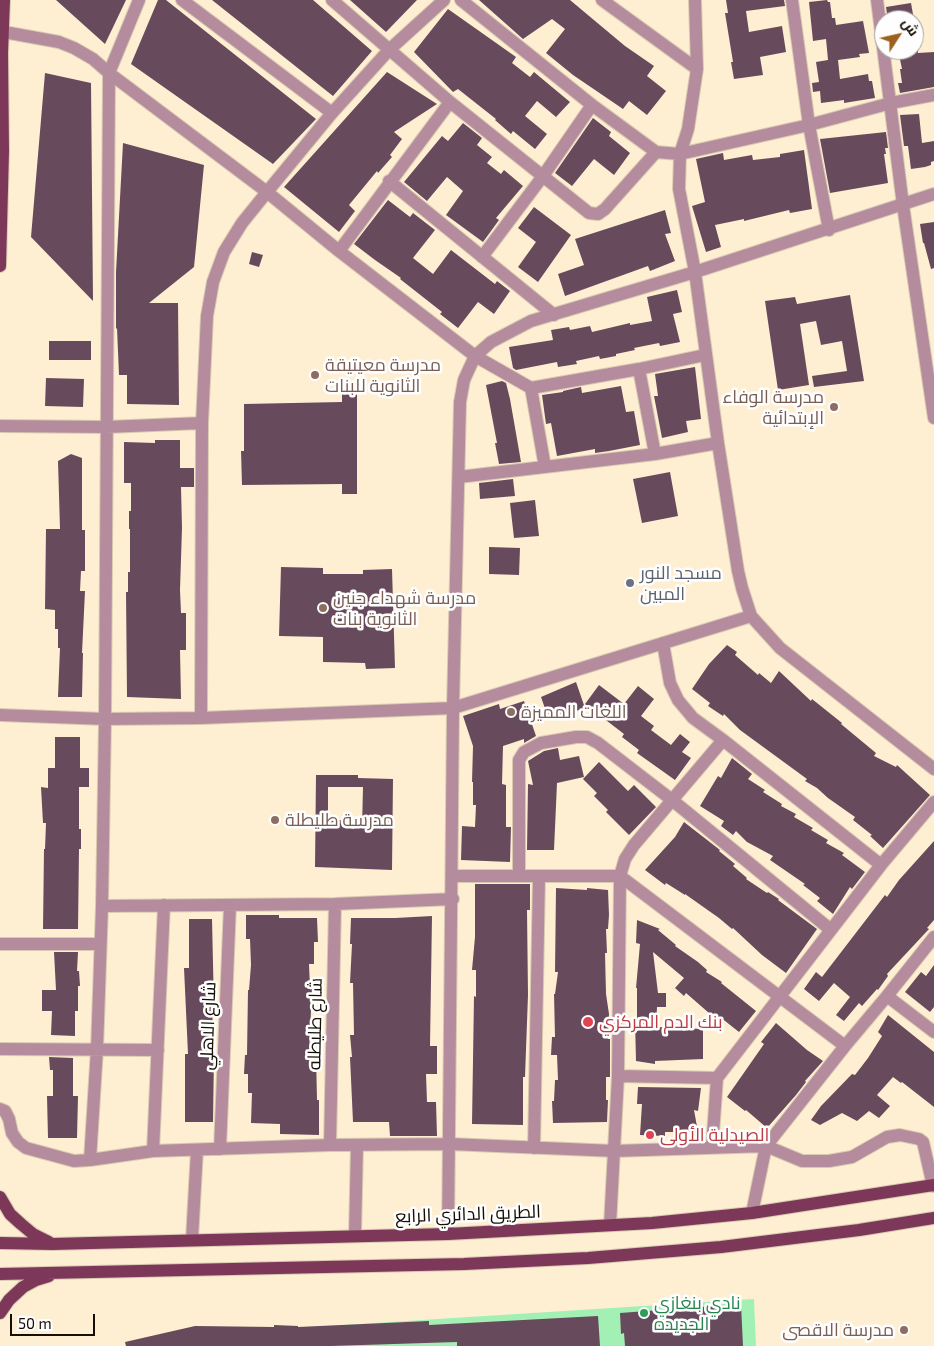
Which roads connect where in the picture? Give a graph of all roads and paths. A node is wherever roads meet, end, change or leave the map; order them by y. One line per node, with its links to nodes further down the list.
1 (4, 0): 11 (main road)
2 (139, 0): 15 (street)
3 (182, 0): 20 (street)
4 (332, 0): 12 (street)
5 (444, 0): 12 (street)
6 (462, 0): 19 (street)
7 (602, 0): 14 (street)
8 (695, 0): 14 (street)
9 (792, 0): 21 (street)
10 (877, 0): 18 (street)
11 (4, 32): 13 (main road); 15 (street)
12 (389, 50): 17 (street); 20 (street)
13 (1, 54): 28 (main road)
14 (697, 69): 23 (street)
15 (109, 73): 26 (street); 43 (street)
16 (934, 95): 18 (street)
17 (450, 102): 24 (street); 25 (street)
18 (891, 104): 21 (street); 29 (street)
19 (592, 106): 22 (street); 24 (street)
20 (332, 113): 26 (street)
21 (809, 124): 23 (street); 30 (street)
22 (656, 152): 23 (street); 24 (street)
23 (680, 154): 34 (street)
24 (543, 176): 32 (street)
25 (389, 181): 31 (street); 32 (street)
26 (267, 192): 31 (street); 41 (street)
27 (934, 194): 29 (street)
28 (1, 199): 33 (main road)
29 (903, 205): 30 (street); 40 (street)
30 (829, 230): 34 (street)
31 (339, 251): 37 (street)
32 (482, 257): 35 (street)
33 (0, 266)
34 (695, 272): 35 (street); 36 (street)
35 (554, 315): 37 (street)
36 (705, 355): 38 (street); 44 (street)
37 (475, 356): 39 (street); 47 (street)
38 (639, 369): 39 (street); 45 (street)
39 (531, 388): 46 (street)
40 (934, 418)
41 (202, 423): 43 (street); 52 (street)
42 (0, 426): 43 (street)
43 (107, 427): 53 (street)
44 (718, 443): 45 (street); 48 (street)
45 (655, 454): 46 (street)
46 (545, 467): 47 (street)
47 (459, 477): 50 (street)
48 (751, 616): 49 (street); 55 (street)
49 (663, 643): 50 (street); 54 (street)
50 (454, 708): 52 (street); 59 (street)
51 (0, 715): 53 (street)
52 (201, 718): 53 (street)
53 (105, 719): 67 (street)
54 (723, 740): 56 (street); 58 (street)
55 (934, 769)
56 (672, 800): 60 (street); 62 (street); 68 (street)
57 (934, 802): 58 (street)
58 (882, 865): 68 (street)
59 (453, 876): 60 (street); 63 (street)
60 (519, 876): 61 (street)
61 (539, 876): 62 (street); 86 (street)
62 (620, 876): 72 (street); 79 (street)
63 (453, 898): 65 (street); 82 (street)
64 (230, 904): 65 (street); 66 (street); 88 (street, شارع الاهلي)
65 (334, 904): 83 (street, شارع طليطله)
66 (164, 905): 67 (street); 78 (street)
67 (102, 906): 71 (street)
68 (831, 930): 72 (street)
69 (934, 937): 73 (street)
70 (0, 944): 71 (street)
71 (99, 944): 77 (street)
72 (779, 996): 75 (street); 80 (street)
73 (887, 996): 74 (street); 75 (street)
74 (934, 1032)
75 (844, 1046): 85 (street)
76 (0, 1049): 77 (street)
77 (96, 1049): 78 (street); 92 (street)
78 (158, 1050): 90 (street)
79 (618, 1076): 80 (street); 91 (street)
80 (717, 1078): 87 (street)
81 (0, 1109): 92 (street)
82 (450, 1144): 84 (street); 86 (street); 98 (street)
83 (330, 1145): 84 (street); 88 (street)
84 (358, 1145): 99 (street)
85 (766, 1146): 87 (street); 93 (street); 95 (street)
86 (534, 1148): 91 (street)
87 (712, 1148): 91 (street)
88 (220, 1149): 89 (street)
89 (197, 1150): 90 (street); 100 (street)
90 (153, 1151): 92 (street)
91 (615, 1151): 97 (street)
92 (90, 1160)
93 (934, 1186): 95 (main road, الطريق الدائري الرابع)
94 (0, 1197): 102 (main road)
95 (752, 1213): 97 (main road, الطريق الدائري الرابع)
96 (934, 1218): 103 (main road)
97 (610, 1225): 98 (main road, الطريق الدائري الرابع)
98 (448, 1234): 99 (main road, الطريق الدائري الرابع)
99 (355, 1236): 100 (main road, الطريق الدائري الرابع)
100 (192, 1239): 102 (main road, الطريق الدائري الرابع)
101 (0, 1243): 102 (main road, الطريق الدائري الرابع)
102 (52, 1244)
103 (59, 1273): 104 (main road); 105 (main road)
104 (0, 1274)
105 (0, 1313)

